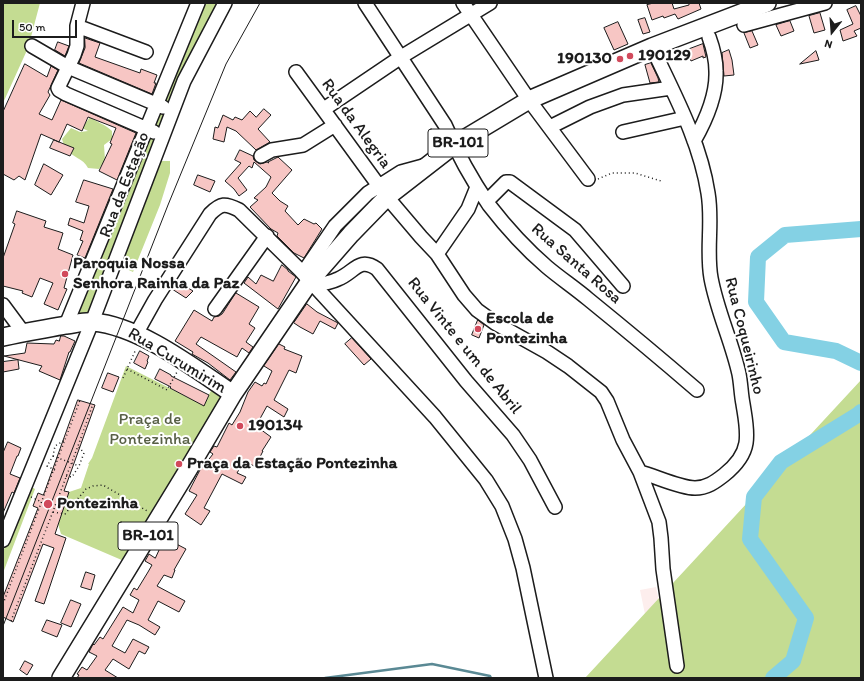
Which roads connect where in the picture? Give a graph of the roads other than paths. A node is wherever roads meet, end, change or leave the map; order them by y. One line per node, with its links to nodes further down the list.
1 (83, 3): 12 (street)
2 (198, 3): 22 (street)
3 (224, 3): 24 (street, Rua da Estação)
4 (365, 3): 17 (street, Rua Santa Rosa)
5 (462, 3): 10 (street)
6 (490, 3): 10 (street)
7 (767, 3): 9 (main road, BR-101)
8 (825, 3): 11 (street)
9 (749, 6): 15 (main road, BR-101)
10 (471, 15): 17 (street); 21 (street)
11 (744, 25)
12 (78, 26): 16 (street); 18 (street)
13 (709, 37): 31 (street)
14 (32, 46): 18 (street)
15 (652, 47): 20 (street, Rua Coqueirinho); 21 (main road, BR-101)
16 (146, 52)
17 (402, 57): 23 (street); 32 (street, Rua Santa Rosa)
18 (68, 67): 22 (street); 28 (street)
19 (296, 72): 23 (street, Rua da Alegria)
20 (671, 88): 25 (street, Rua Coqueirinho); 27 (street)
21 (529, 100): 27 (street); 32 (main road, BR-101)
22 (157, 104): 24 (street); 28 (street)
23 (324, 109): 26 (street, Rua da Alegria)
24 (172, 111): 30 (street, Rua da Estação)
25 (685, 118): 29 (street); 31 (street, Rua Coqueirinho)
26 (335, 125): 33 (street); 36 (street, Rua da Alegria)
27 (550, 127): 34 (street)
28 (146, 128): 30 (street); 39 (street)
29 (623, 132)
30 (163, 136): 41 (street, Rua da Estação)
31 (694, 141): 53 (street, Rua Coqueirinho)
32 (454, 145): 35 (street, Rua Santa Rosa); 36 (main road, BR-101)
33 (261, 156)
34 (588, 179)
35 (477, 187): 37 (street, Rua Santa Rosa); 40 (street)
36 (383, 191): 40 (street); 42 (main road, BR-101)
37 (487, 201): 43 (street); 51 (street, Rua Santa Rosa)
38 (267, 236): 42 (street); 45 (street); 49 (street)
39 (96, 252): 41 (street); 47 (street)
40 (437, 254): 53 (street)
41 (114, 260): 46 (street, Rua da Estação)
42 (309, 280): 52 (main road, BR-101); 54 (street, Rua Vinte e um de Abril); 58 (street)
43 (623, 286)
44 (3, 305): 48 (street)
45 (215, 309)
46 (92, 322): 47 (main road, Rua Curumirim); 49 (main road, Rua Curumirim); 55 (street, Rua da Estação)
47 (66, 325): 48 (main road, Rua Curumirim)
48 (23, 332): 50 (main road, Rua Curumirim)
49 (139, 335): 52 (main road, Rua Curumirim)
50 (3, 337)
51 (698, 390)
52 (233, 394): 57 (main road, BR-101)
53 (640, 472): 56 (street)
54 (555, 508)
55 (3, 540)
56 (677, 666)
57 (61, 678)
58 (546, 678)

